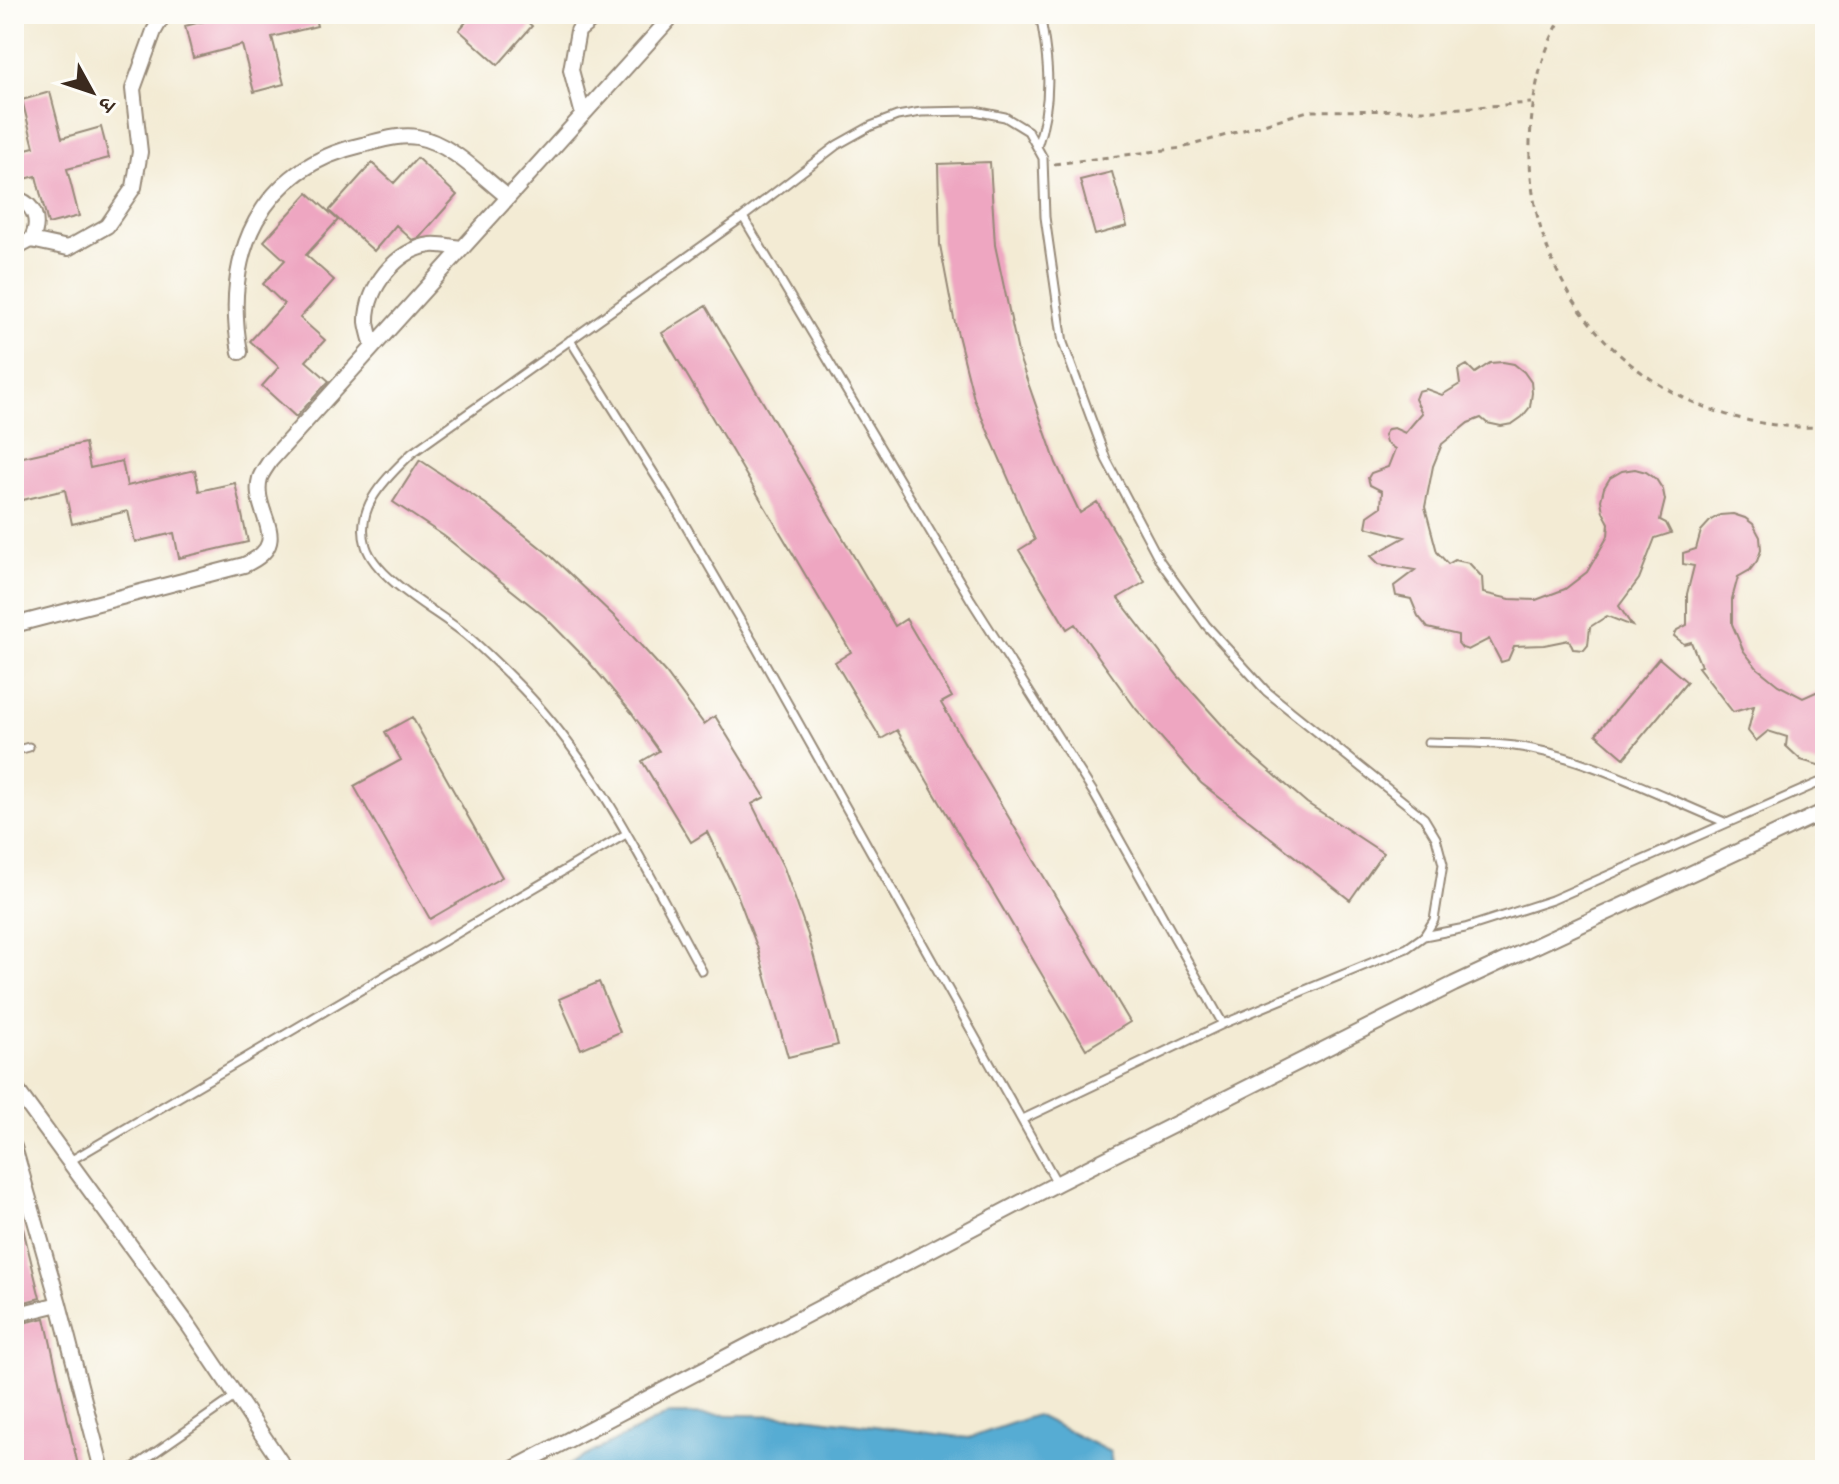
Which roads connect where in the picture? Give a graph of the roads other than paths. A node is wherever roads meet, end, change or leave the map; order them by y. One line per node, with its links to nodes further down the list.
1 (164, 14): 10 (street)
2 (599, 14): 5 (street)
3 (674, 14): 5 (street)
4 (1040, 14): 6 (lane)
5 (583, 115): 7 (street)
6 (1037, 147): 9 (lane); 24 (lane)
7 (508, 197): 11 (street); 15 (street)
8 (14, 198): 10 (street)
9 (743, 217): 13 (lane); 26 (lane)
10 (31, 240): 12 (street)
11 (462, 248): 14 (street); 14 (street)
12 (14, 249)
13 (570, 340): 23 (lane); 28 (lane)
14 (373, 347): 16 (street)
15 (240, 352)
16 (14, 625)
17 (1428, 742): 22 (lane)
18 (29, 747): 19 (lane)
19 (14, 751)
20 (1825, 780): 22 (lane)
21 (1825, 811): 31 (street)
22 (1727, 823): 24 (lane)
23 (626, 834): 25 (lane); 30 (lane)
24 (1424, 936): 26 (lane)
25 (702, 971)
26 (1223, 1024): 28 (lane)
27 (15, 1090): 30 (street)
28 (1023, 1119): 31 (lane)
29 (14, 1147): 32 (street)
30 (69, 1162): 34 (street)
31 (1058, 1183): 38 (street)
32 (59, 1304): 33 (street); 35 (street)
33 (14, 1315)
34 (236, 1396): 36 (lane); 37 (street)
35 (102, 1470)
36 (130, 1470)
37 (286, 1470)
38 (511, 1470)

